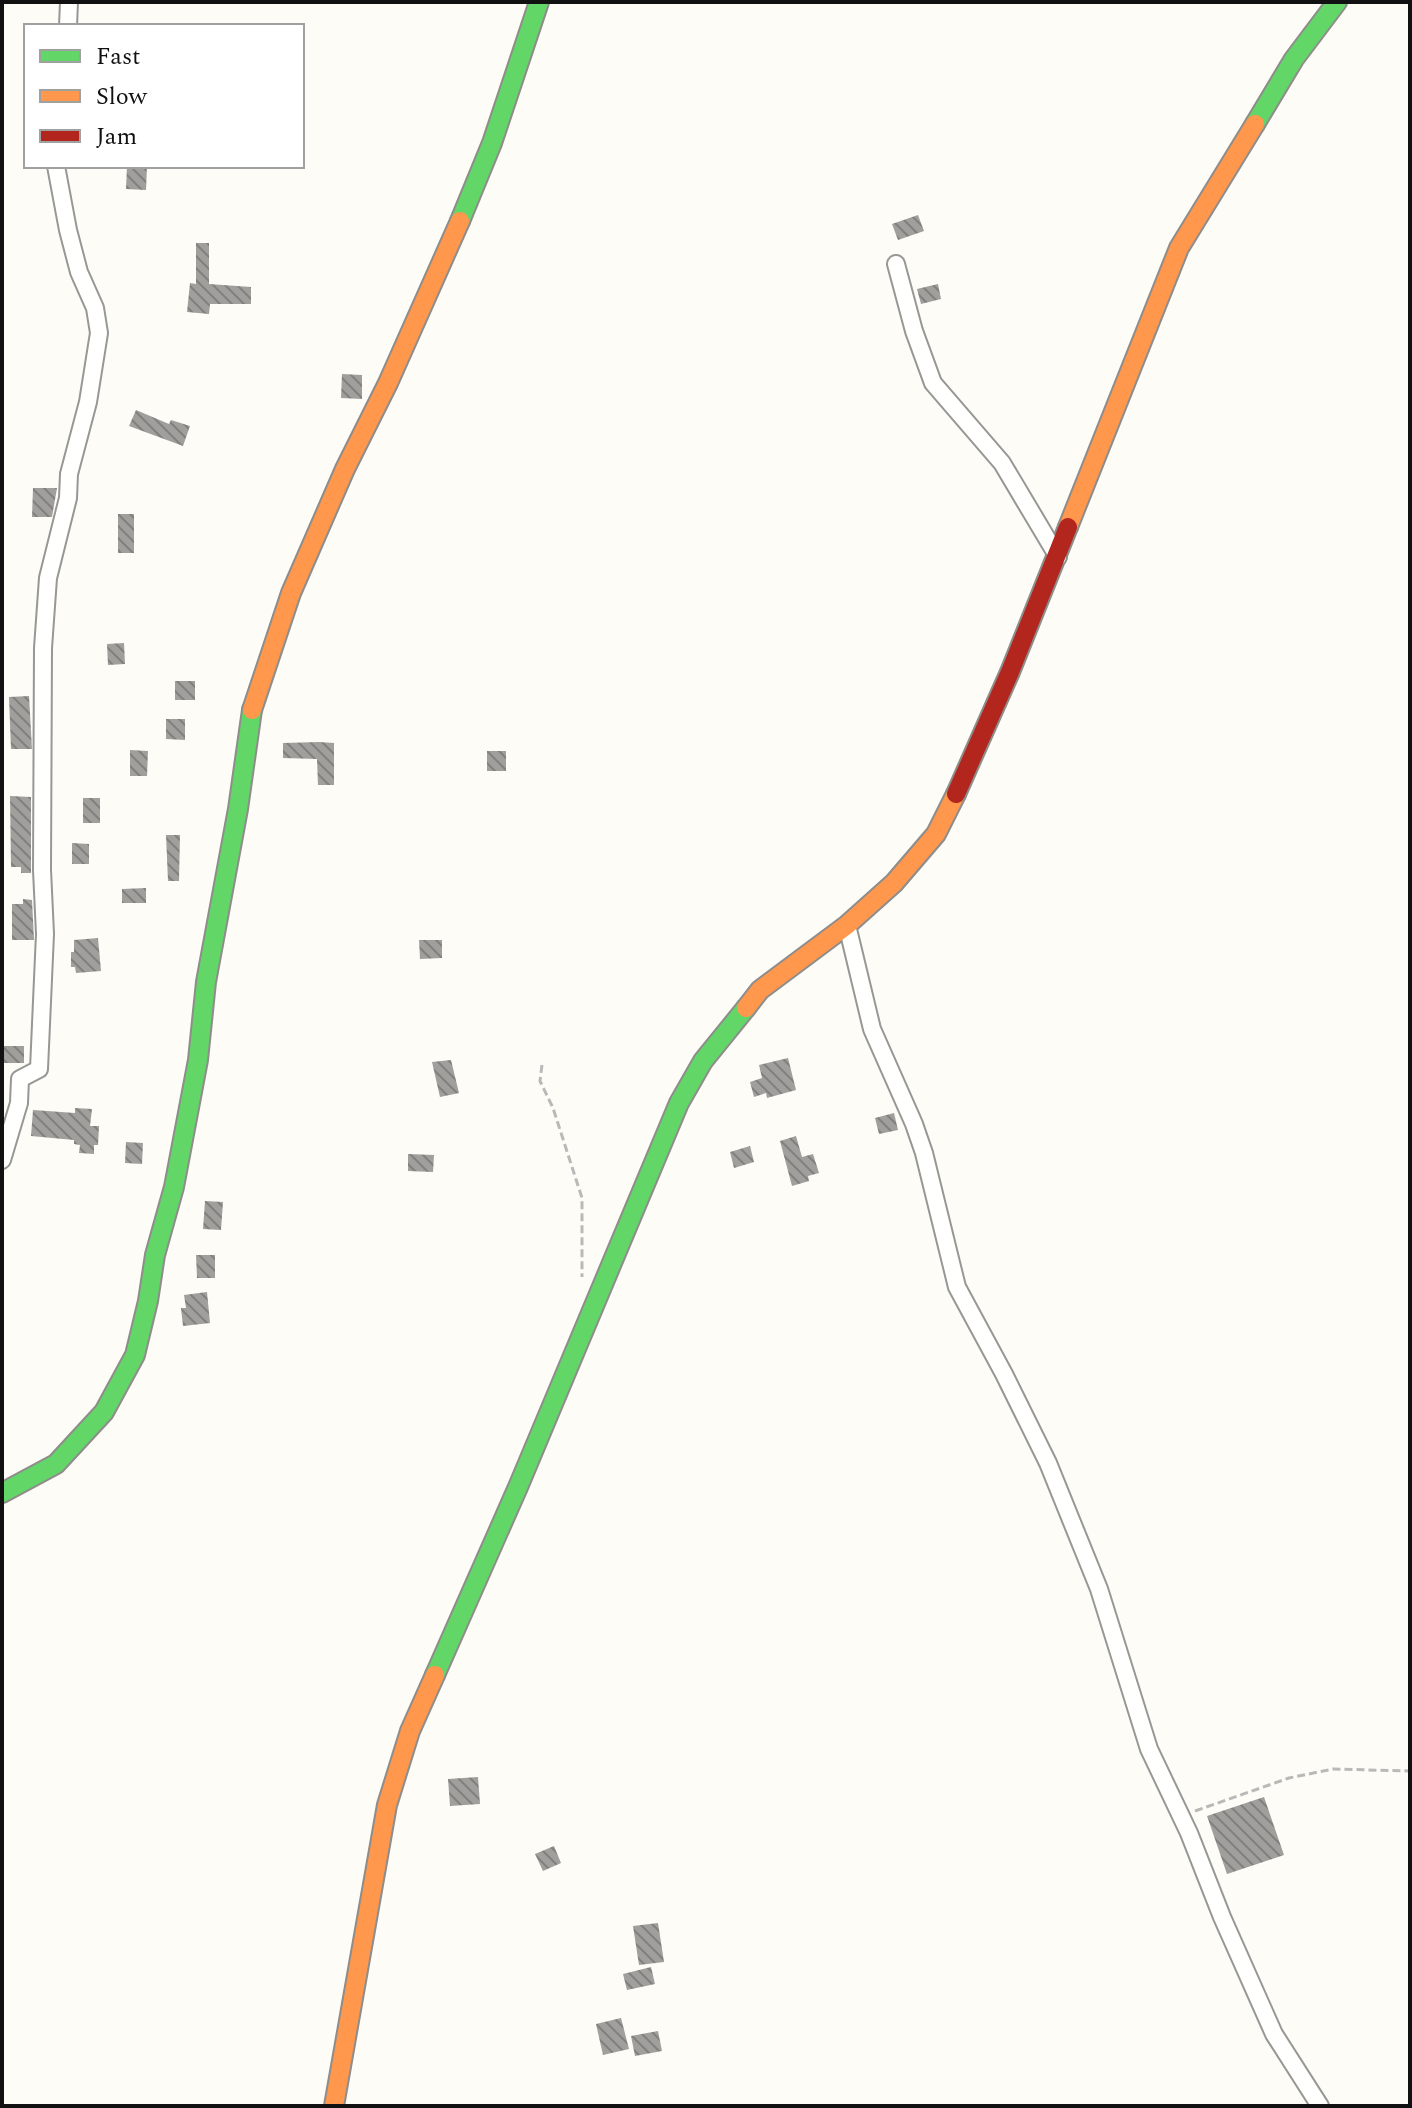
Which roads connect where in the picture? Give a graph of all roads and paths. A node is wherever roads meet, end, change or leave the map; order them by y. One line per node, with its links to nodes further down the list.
1 (69, 2): 4 (street)
2 (539, 2): 12 (street)
3 (1337, 2): 7 (street)
4 (68, 24)
5 (56, 168): 10 (street)
6 (896, 264): 7 (street)
7 (1058, 557): 8 (street)
8 (847, 925): 14 (street); 15 (street)
9 (542, 1065): 11 (path)
10 (2, 1160)
11 (582, 1276)
12 (2, 1493)
13 (1410, 1771): 14 (path)
14 (1180, 1814): 16 (street)
15 (334, 2106)
16 (1320, 2106)

